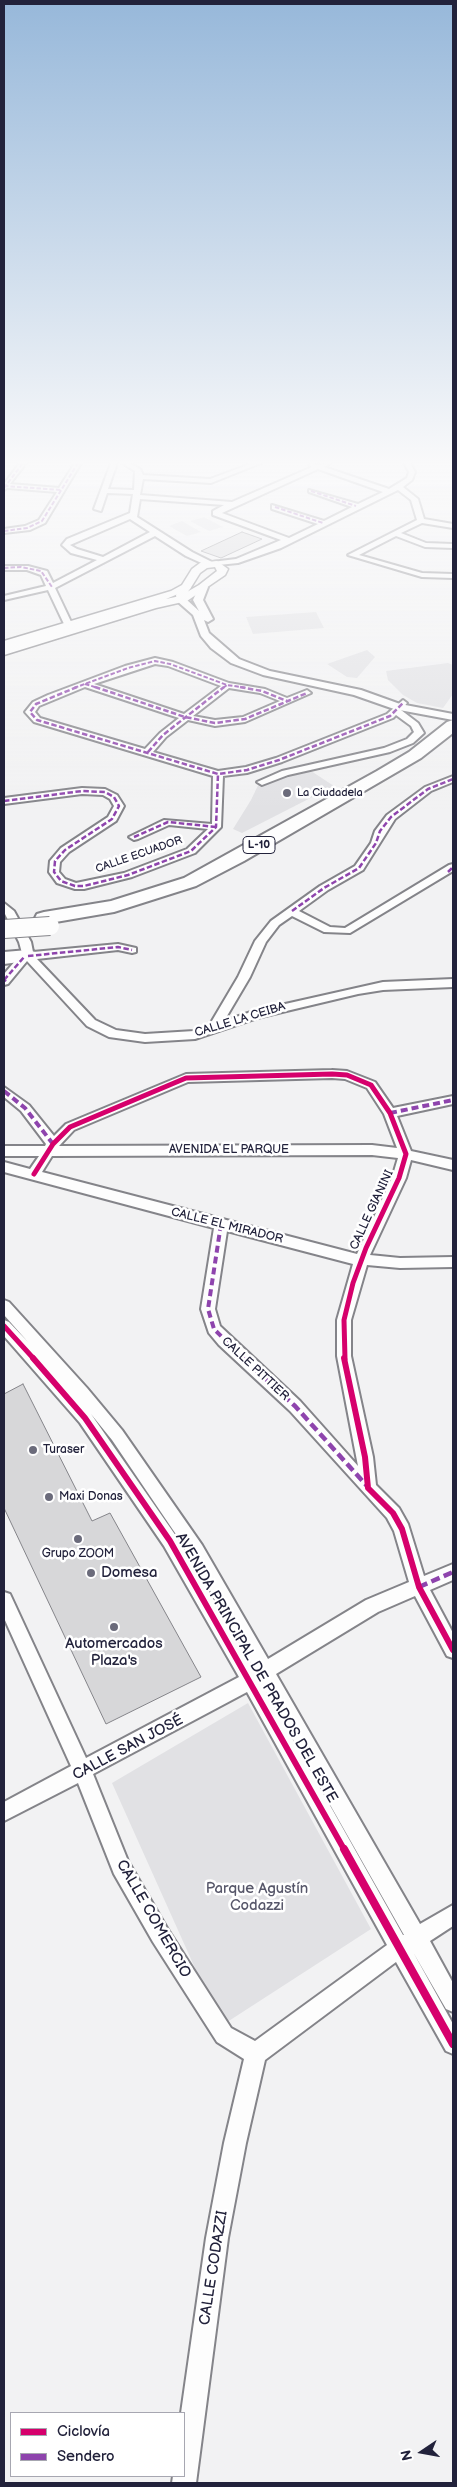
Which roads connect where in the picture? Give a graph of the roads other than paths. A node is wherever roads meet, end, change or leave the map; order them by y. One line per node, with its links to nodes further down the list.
1 (49, 579): 5 (street)
2 (65, 579): 5 (street)
3 (191, 579): 6 (main road)
4 (213, 579): 7 (main road)
5 (52, 586): 8 (street); 12 (street)
6 (186, 587): 9 (street); 12 (main road)
7 (203, 587): 9 (main road); 19 (street)
8 (4, 598)
9 (183, 599): 10 (main road); 11 (street)
10 (154, 605): 11 (main road); 14 (main road)
11 (192, 609): 19 (street)
12 (69, 626): 13 (main road)
13 (4, 646)
14 (4, 652)
15 (85, 684): 16 (street); 20 (street); 24 (street)
16 (227, 685): 18 (street); 20 (street)
17 (307, 693): 18 (street)
18 (287, 701): 20 (street)
19 (399, 707): 21 (street); 25 (street); 27 (street)
20 (186, 717): 24 (street)
21 (453, 717)
22 (453, 725): 35 (highway, L-10)
23 (453, 739): 35 (highway, L-10)
24 (148, 752): 25 (street)
25 (218, 774): 29 (street)
26 (453, 779): 33 (street)
27 (262, 782)
28 (4, 801): 29 (street, CALLE ECUADOR)
29 (216, 826): 30 (street)
30 (134, 837)
31 (451, 871): 33 (street)
32 (4, 906): 38 (street)
33 (292, 911): 42 (street)
34 (4, 921): 35 (highway, L-10)
35 (47, 922): 36 (highway, L-10, bridge)
36 (4, 929)
37 (132, 950): 38 (street)
38 (26, 956): 39 (highway); 40 (street); 42 (street, CALLE LA CEIBA)
39 (4, 958)
40 (4, 981)
41 (453, 983): 42 (street, CALLE LA CEIBA)
42 (213, 1030)
43 (4, 1091): 46 (street)
44 (453, 1100): 45 (street)
45 (390, 1112): 46 (street); 48 (street)
46 (52, 1147): 47 (street, AVENIDA EL PARQUE); 48 (street, AVENIDA EL PARQUE); 51 (street)
47 (4, 1151)
48 (406, 1154): 49 (street, AVENIDA EL PARQUE); 53 (street, CALLE GIANINI)
49 (453, 1165)
50 (4, 1167): 51 (street, CALLE EL MIRADOR)
51 (34, 1174): 52 (street, CALLE EL MIRADOR)
52 (221, 1224): 53 (street, CALLE EL MIRADOR); 57 (street, CALLE PITTIER)
53 (361, 1260): 54 (street, CALLE EL MIRADOR); 57 (street, CALLE GIANINI)
54 (453, 1262)
55 (4, 1306): 62 (street, AVENIDA PRINCIPAL DE PRADOS DEL ESTE)
56 (4, 1326): 62 (street, AVENIDA PRINCIPAL DE PRADOS DEL ESTE)
57 (368, 1488): 59 (street)
58 (453, 1572): 59 (street, CALLE SAN JOSÉ)
59 (419, 1587): 61 (street); 62 (street, CALLE SAN JOSÉ)
60 (4, 1600): 63 (street, CALLE COMERCIO)
61 (453, 1650)
62 (258, 1676): 63 (street, CALLE SAN JOSÉ); 66 (street, AVENIDA PRINCIPAL DE PRADOS DEL ESTE); 67 (street, AVENIDA PRINCIPAL DE PRADOS DEL ESTE)
63 (83, 1772): 64 (street, CALLE SAN JOSÉ); 70 (street, CALLE COMERCIO)
64 (4, 1812)
65 (453, 1915): 66 (street)
66 (418, 1937): 67 (street); 68 (street, AVENIDA PRINCIPAL DE PRADOS DEL ESTE)
67 (400, 1949): 69 (street, AVENIDA PRINCIPAL DE PRADOS DEL ESTE); 70 (street)
68 (453, 2002)
69 (453, 2044)
70 (256, 2054): 71 (street, CALLE CODAZZI)
71 (185, 2476)

